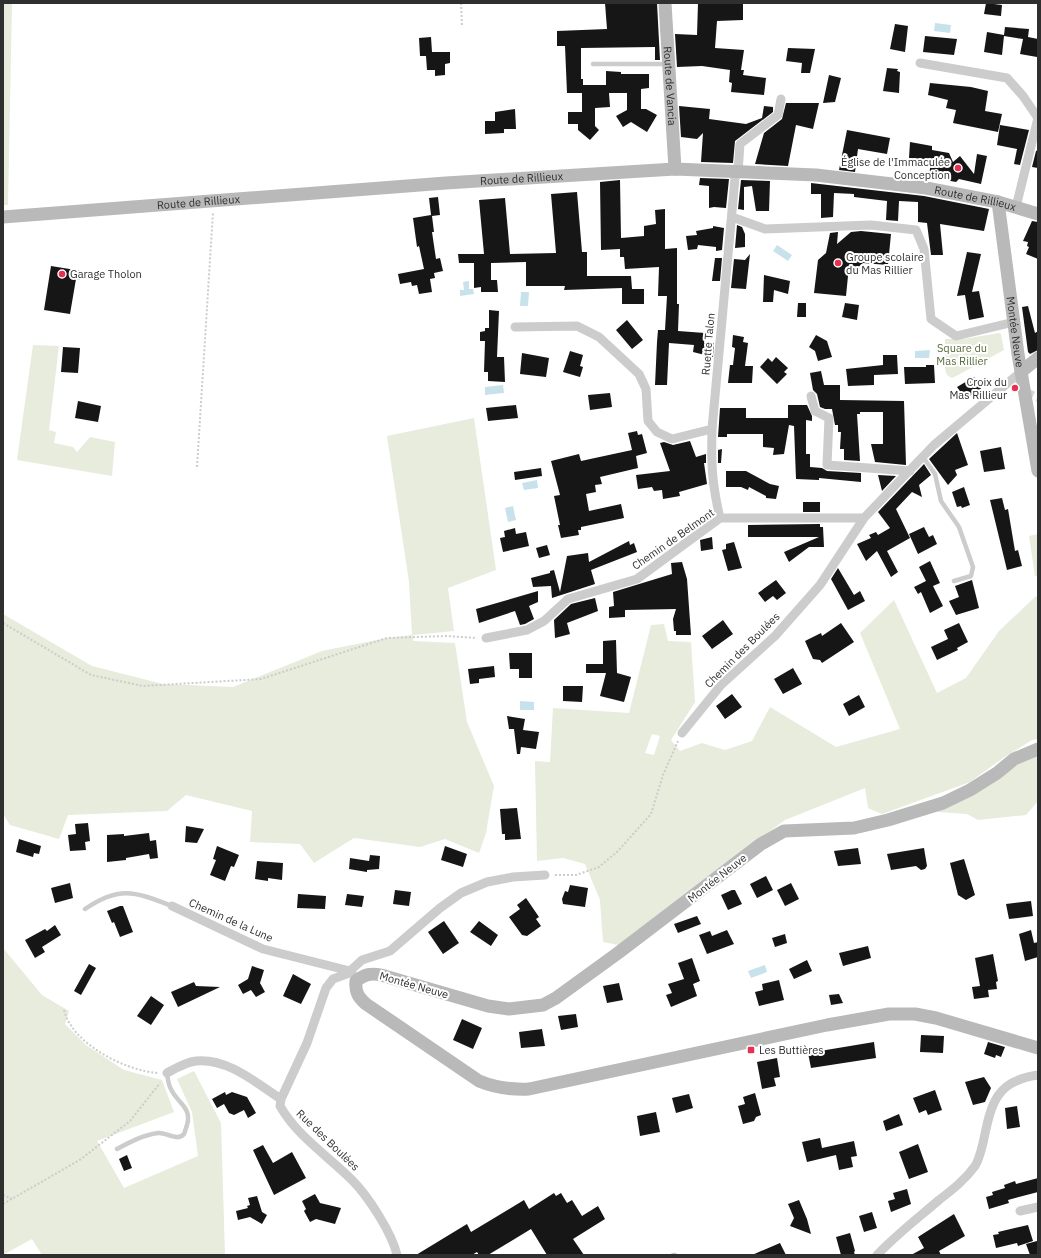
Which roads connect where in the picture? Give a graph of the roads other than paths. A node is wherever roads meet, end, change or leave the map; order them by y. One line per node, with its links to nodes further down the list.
1 (665, 3): 4 (street, Route de Vancia)
2 (920, 63): 9 (street)
3 (593, 64): 4 (lane)
4 (669, 64): 6 (street, Route de Vancia)
5 (781, 98): 7 (street, Ruette Talon)
6 (675, 169): 7 (street, Route de Rillieux); 11 (street, Route de Rillieux)
7 (738, 172): 8 (street, Route de Rillieux); 12 (street, Ruette Talon)
8 (998, 202): 9 (street, Route de Rillieux); 13 (street, Montée Neuve)
9 (1016, 207): 10 (street, Route de Rillieux)
10 (1038, 214)
11 (3, 217)
12 (732, 217): 13 (street); 18 (street, Ruette Talon)
13 (1014, 322): 16 (street, Montée Neuve)
14 (515, 326): 18 (street)
15 (1038, 358): 16 (street)
16 (1022, 371): 19 (street, Chemin des Boulées); 21 (street, Montée Neuve)
17 (811, 396): 20 (street)
18 (712, 429): 22 (street, Ruette Talon)
19 (923, 457): 20 (street, Chemin des Boulées); 24 (lane)
20 (910, 471): 23 (street, Chemin des Boulées)
21 (1038, 471)
22 (720, 518): 23 (street, Chemin de Belmont); 25 (street, Chemin de Belmont)
23 (864, 518): 26 (street, Chemin des Boulées)
24 (954, 581)
25 (486, 638)
26 (682, 733)
27 (1038, 749): 32 (street, Montée Neuve)
28 (545, 876): 31 (street)
29 (172, 906): 30 (lane); 31 (street, Chemin de la Lune)
30 (85, 909)
31 (350, 971): 32 (street); 36 (street)
32 (363, 976): 33 (street, Montée Neuve)
33 (1038, 1048)
34 (168, 1073): 36 (street); 37 (lane)
35 (1038, 1075): 41 (street)
36 (281, 1099): 40 (street, Rue des Boulées)
37 (117, 1149)
38 (1038, 1207): 39 (street)
39 (1020, 1211)
40 (397, 1255)
41 (877, 1255)

